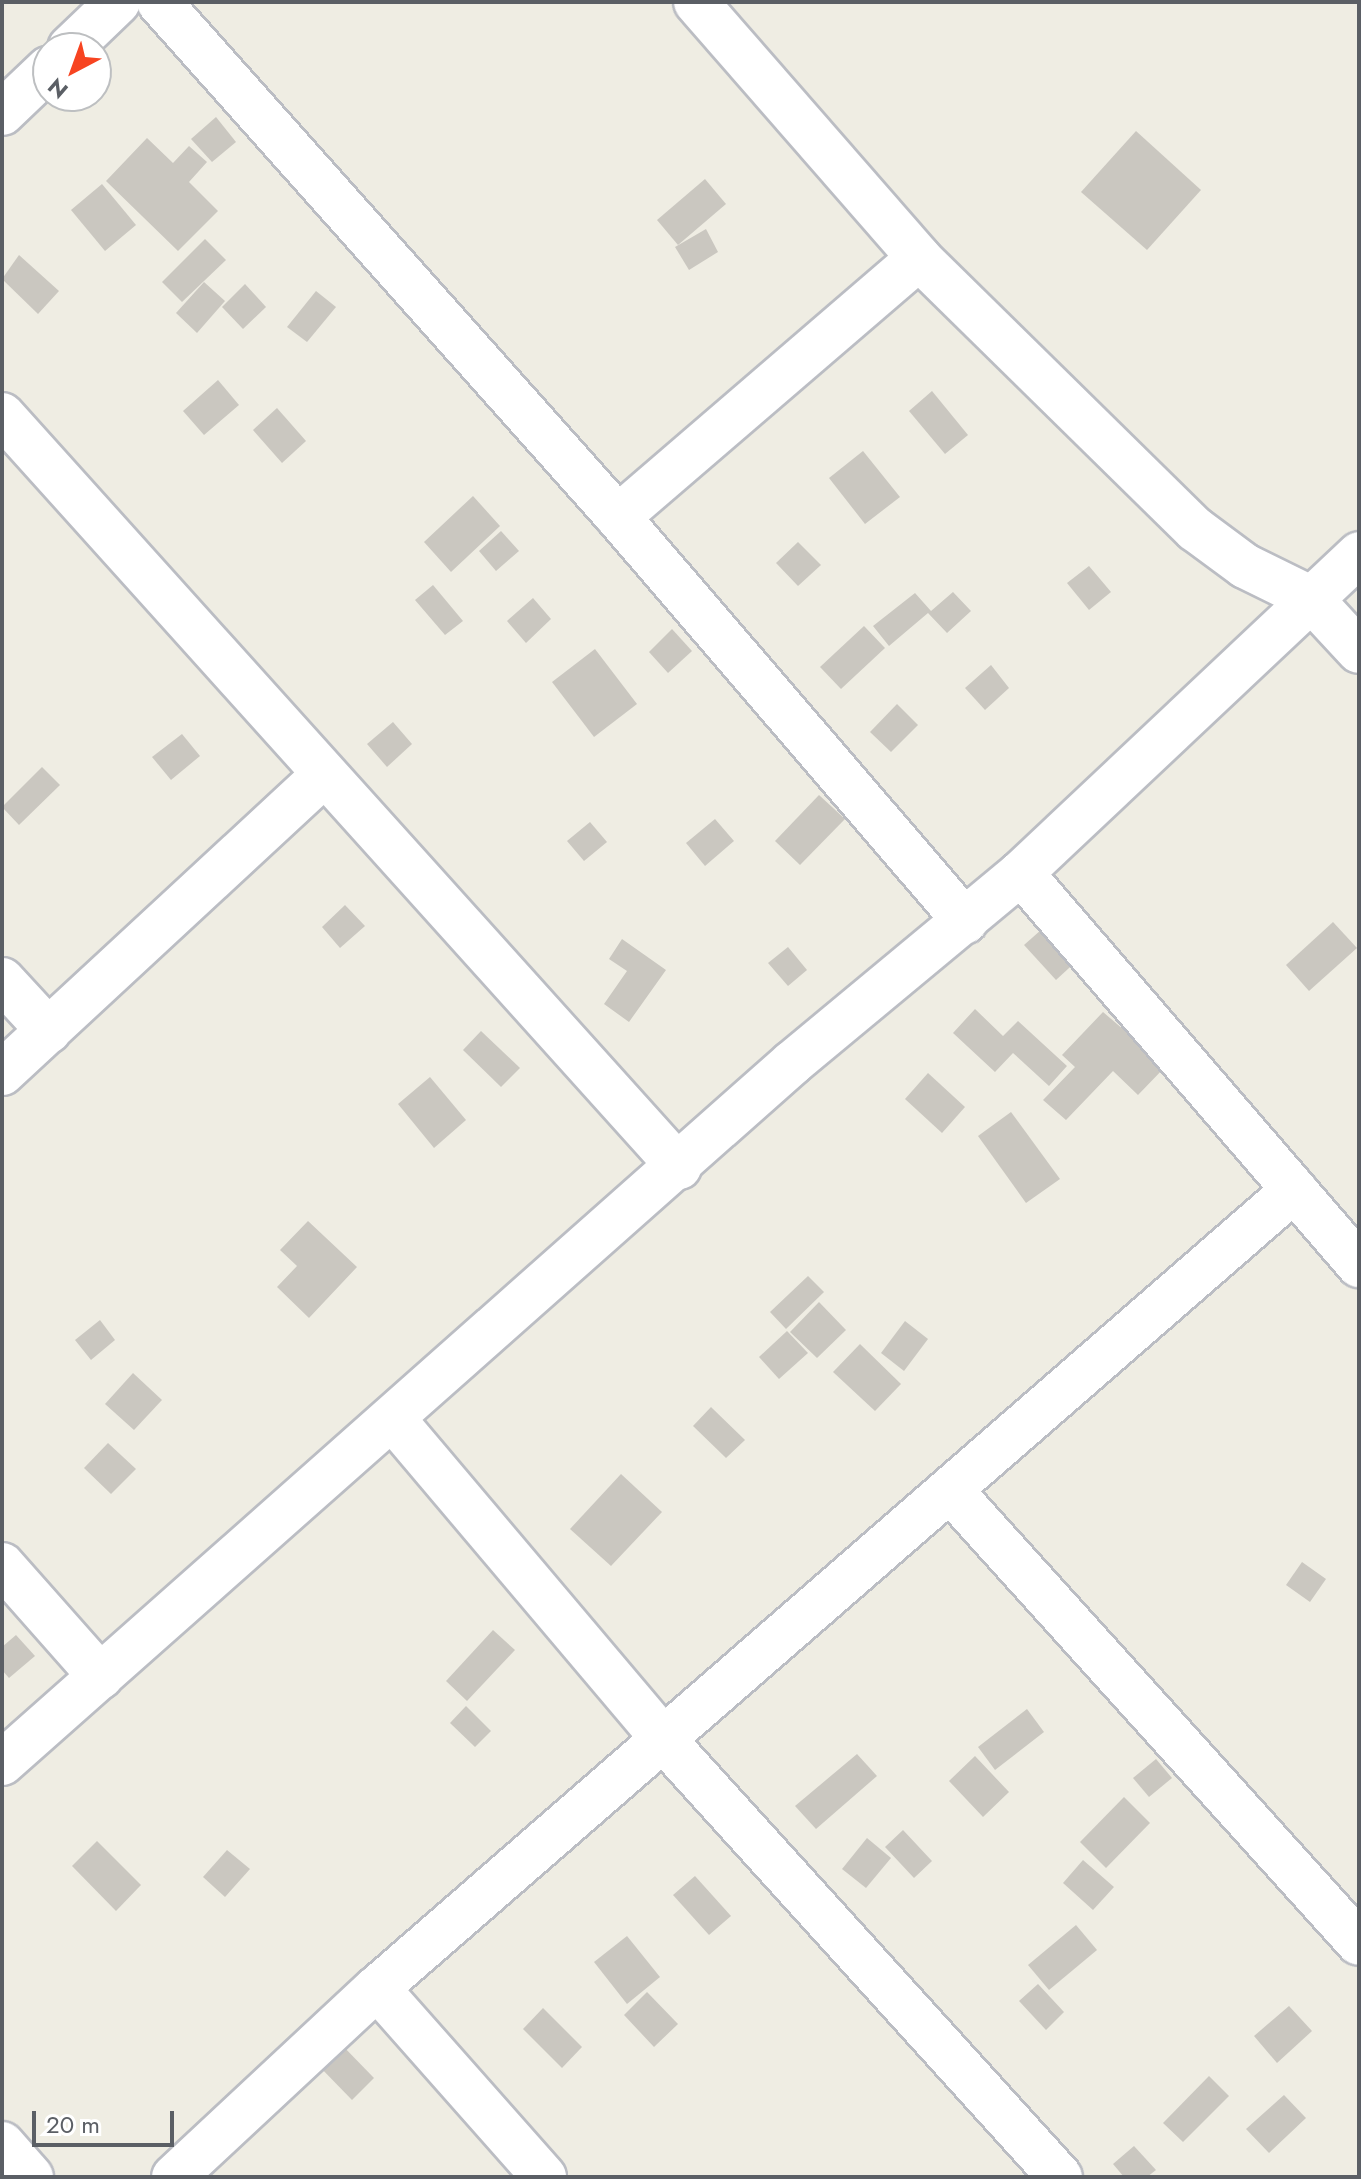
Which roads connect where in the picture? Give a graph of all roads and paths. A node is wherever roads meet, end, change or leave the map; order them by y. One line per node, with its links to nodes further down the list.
1 (118, 2): 4 (street)
2 (159, 2): 9 (street)
3 (696, 2): 7 (street)
4 (87, 32)
5 (32, 84): 6 (street)
6 (2, 113)
7 (919, 258): 9 (street); 11 (street)
8 (2, 415): 13 (street)
9 (618, 517): 15 (street)
10 (1359, 554): 11 (street)
11 (1310, 598): 12 (street); 14 (street)
12 (1359, 651)
13 (324, 775): 17 (street); 19 (street)
14 (1021, 873): 15 (street); 20 (street)
15 (965, 921): 19 (street)
16 (2, 980): 17 (street)
17 (49, 1031): 18 (street)
18 (2, 1073)
19 (679, 1167): 22 (street)
20 (1294, 1190): 21 (street); 23 (street)
21 (1359, 1265)
22 (393, 1419): 25 (street); 26 (street)
23 (950, 1490): 26 (street); 28 (street)
24 (2, 1565): 25 (street)
25 (101, 1677): 27 (street)
26 (663, 1739): 29 (street); 34 (street)
27 (2, 1763)
28 (1359, 1943)
29 (377, 1988): 32 (street); 33 (street)
30 (2, 2144): 31 (street)
31 (31, 2177)
32 (174, 2177)
33 (544, 2177)
34 (1060, 2177)

